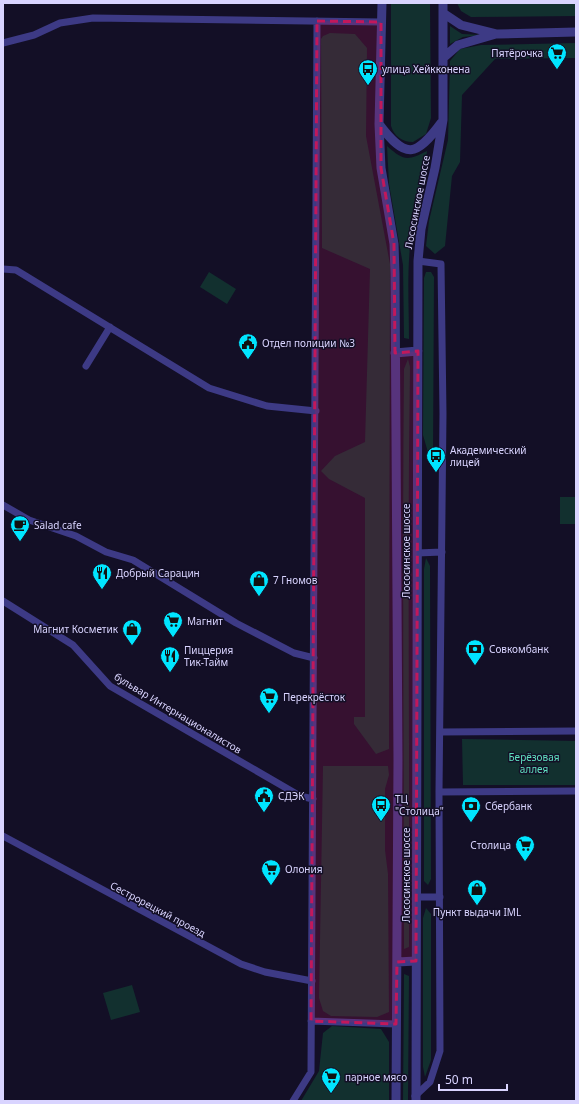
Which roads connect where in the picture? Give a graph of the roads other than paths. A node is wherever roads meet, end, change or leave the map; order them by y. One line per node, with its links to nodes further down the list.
1 (382, 3): 5 (street, Лососинское шоссе)
2 (443, 3): 3 (street, Лососинское шоссе)
3 (443, 13): 7 (street); 9 (street, Лососинское шоссе)
4 (317, 21): 5 (street); 8 (street); 18 (street)
5 (381, 22): 11 (street, Лососинское шоссе)
6 (576, 32): 7 (street)
7 (497, 34): 9 (street)
8 (3, 43)
9 (443, 58): 10 (street, Лососинское шоссе)
10 (443, 120): 11 (street); 12 (street, Лососинское шоссе)
11 (379, 124): 16 (street, Лососинское шоссе)
12 (418, 261): 15 (street, Лососинское шоссе); 20 (street)
13 (3, 269): 14 (street)
14 (110, 327): 17 (street); 18 (street)
15 (418, 351): 16 (street); 21 (street, Лососинское шоссе)
16 (395, 353): 33 (street, Лососинское шоссе)
17 (86, 366)
18 (316, 411): 23 (street)
19 (3, 505): 23 (street)
20 (442, 552): 21 (street); 25 (street)
21 (417, 553): 30 (street, Лососинское шоссе)
22 (3, 601): 28 (street, бульвар Интернационалистов)
23 (314, 658): 28 (street)
24 (576, 731): 25 (street)
25 (440, 732): 27 (street)
26 (576, 791): 27 (street)
27 (439, 792): 31 (street)
28 (313, 799): 34 (street)
29 (3, 836): 34 (street, Сестрорецкий проезд)
30 (417, 897): 31 (street); 32 (street, Лососинское шоссе)
31 (440, 897): 37 (street)
32 (416, 961): 33 (street); 37 (street, Лососинское шоссе)
33 (397, 962): 36 (street, Лососинское шоссе)
34 (312, 981): 35 (street)
35 (311, 1021): 36 (street); 38 (street)
36 (396, 1024): 39 (street, Лососинское шоссе)
37 (415, 1099)
38 (293, 1101)
39 (396, 1101)

